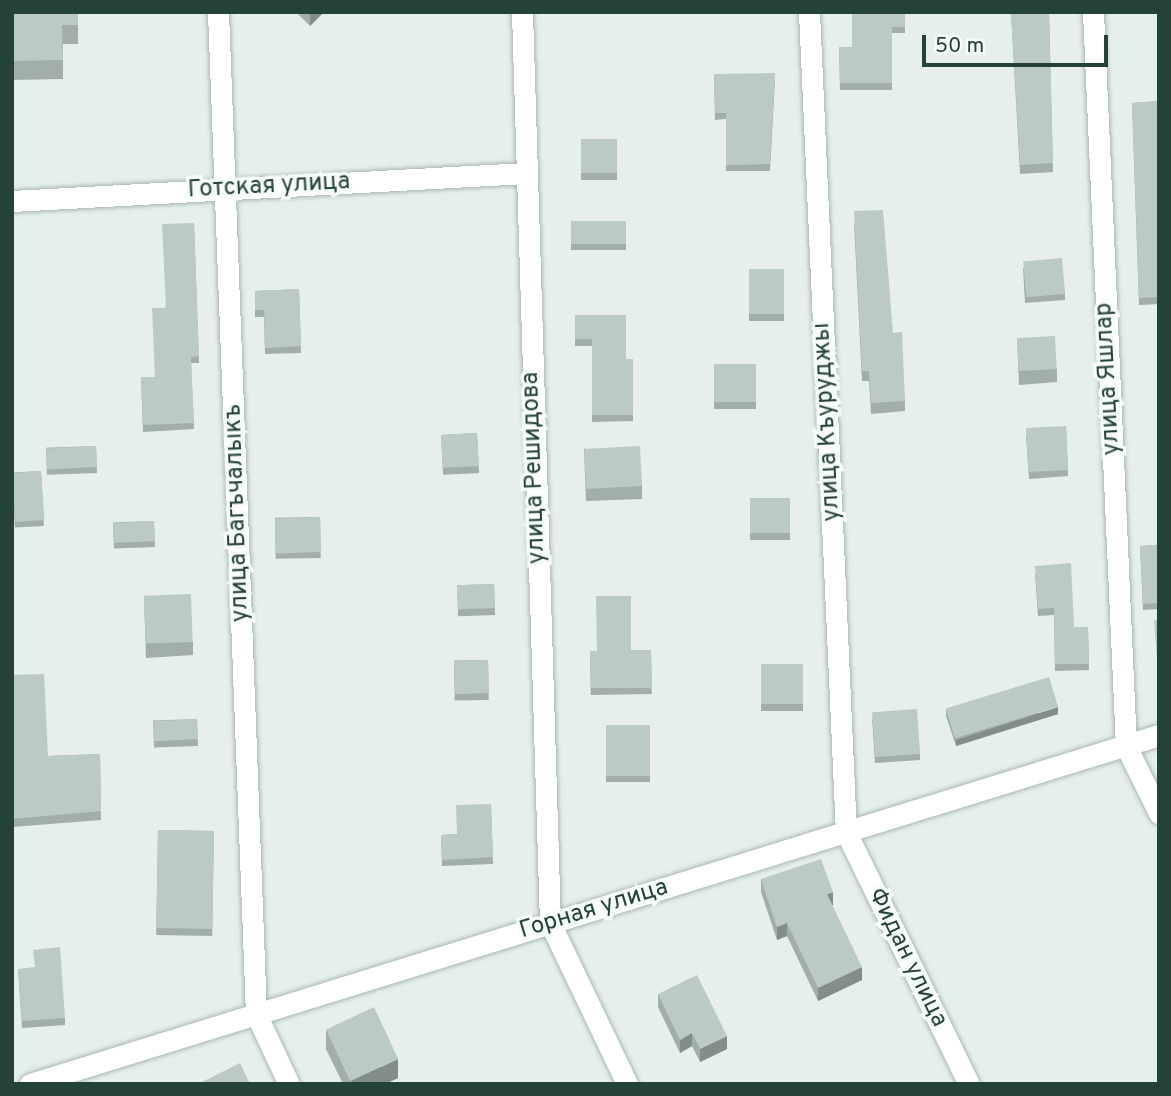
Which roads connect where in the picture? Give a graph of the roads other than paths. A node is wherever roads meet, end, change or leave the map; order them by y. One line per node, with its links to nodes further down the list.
1 (218, 12): 6 (street, улица Багъчалыкъ)
2 (522, 12): 5 (street, улица Решидова)
3 (809, 12): 11 (street, улица Къуруджы)
4 (1093, 12): 9 (street, улица Яшлар)
5 (525, 173): 6 (street, Готская улица); 12 (street, улица Решидова)
6 (227, 190): 7 (street, Готская улица); 13 (street, улица Багъчалыкъ)
7 (12, 201)
8 (1159, 736): 9 (street, Горная улица)
9 (1126, 746): 10 (street); 11 (street, Горная улица)
10 (1159, 813)
11 (846, 832): 12 (street, Горная улица); 17 (street, Фидан улица)
12 (550, 923): 13 (street, Горная улица); 16 (street)
13 (256, 1014): 14 (street, Горная улица); 15 (street)
14 (30, 1084)
15 (289, 1084)
16 (627, 1084)
17 (969, 1084)

